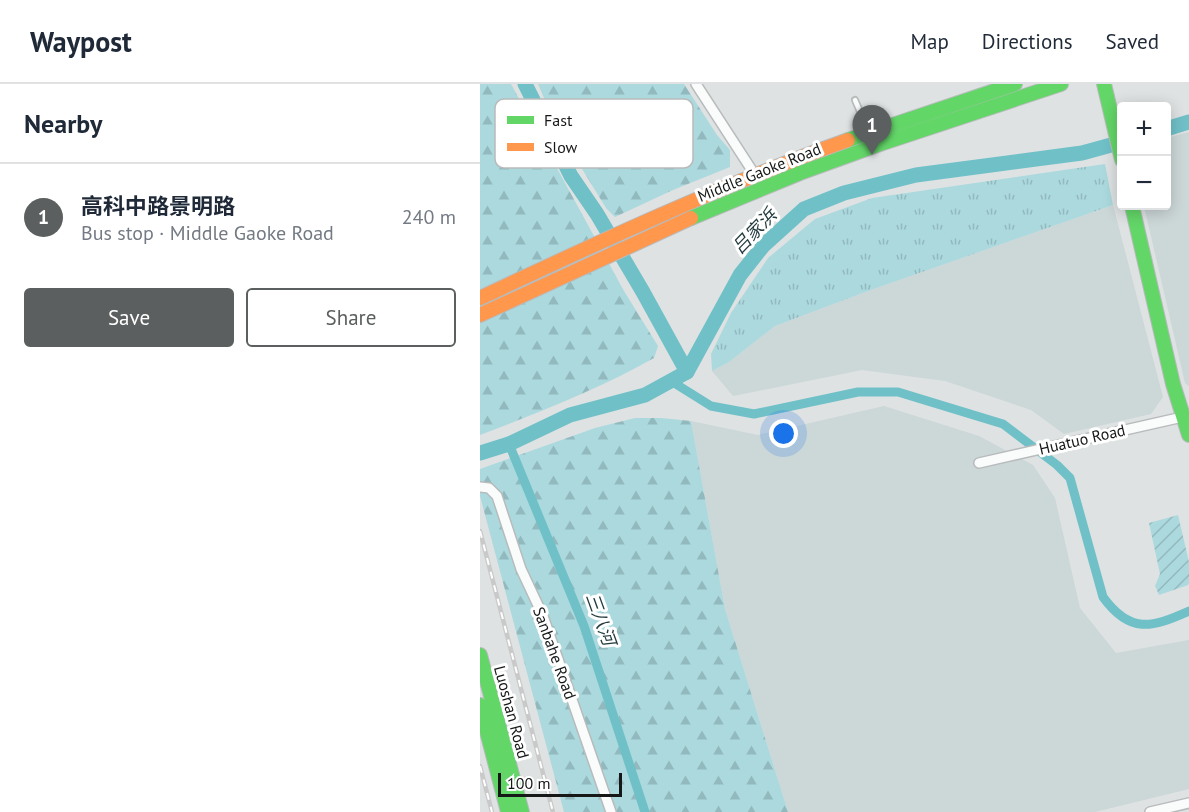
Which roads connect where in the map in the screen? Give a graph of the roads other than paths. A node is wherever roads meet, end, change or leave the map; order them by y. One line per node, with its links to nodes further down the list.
1 (696, 84): 9 (street)
2 (1015, 84): 8 (main road, Middle Gaoke Road)
3 (1061, 84): 12 (main road, Middle Gaoke Road)
4 (1104, 84): 7 (main road)
5 (1111, 84): 7 (main road)
6 (855, 100): 8 (lane)
7 (1117, 120)
8 (870, 132): 9 (main road, Middle Gaoke Road)
9 (755, 175): 12 (main road, Middle Gaoke Road)
10 (1133, 210): 16 (main road)
11 (1141, 210): 16 (main road)
12 (628, 238): 13 (main road, Middle Gaoke Road)
13 (603, 249): 14 (main road, Middle Gaoke Road); 15 (main road, Middle Gaoke Road)
14 (483, 295)
15 (480, 315)
16 (1188, 415): 17 (main road); 18 (street, Huatuo Road)
17 (1189, 435)
18 (979, 463)
19 (480, 487): 25 (street, Sanbahe Road)
20 (480, 655): 24 (main road, Luoshan Road)
21 (480, 705): 23 (main road)
22 (1189, 803): 26 (street)
23 (508, 812)
24 (522, 812)
25 (611, 812)
26 (1150, 812)

